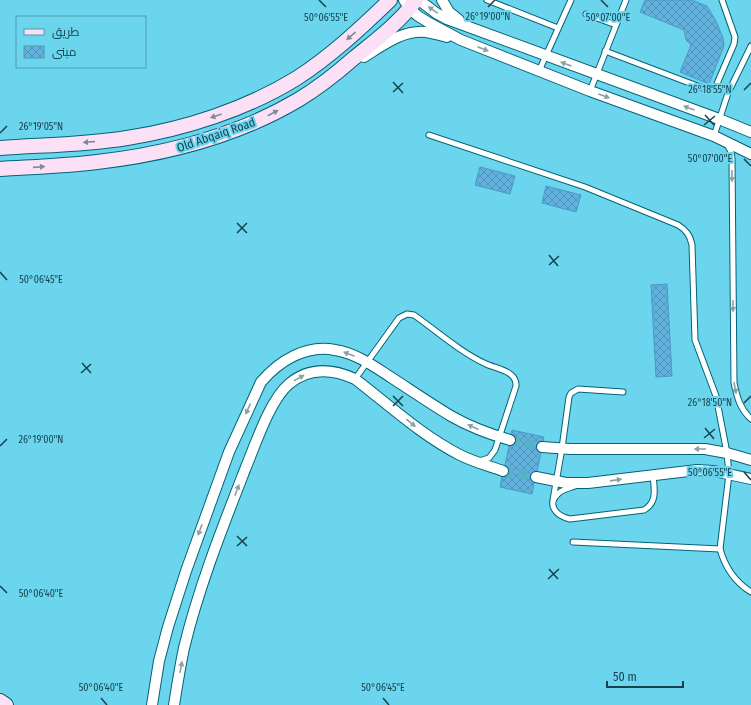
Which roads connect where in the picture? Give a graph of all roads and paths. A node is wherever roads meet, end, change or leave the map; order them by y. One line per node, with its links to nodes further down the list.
1 (390, 0): 24 (main road, Old Abqaiq Road, one-way to 24)
2 (442, 0): 11 (street)
3 (487, 0): 10 (lane)
4 (571, 0): 10 (lane)
5 (626, 0): 9 (lane)
6 (722, 0): 14 (lane)
7 (412, 2): 11 (street, one-way to 7); 12 (street); 17 (main road, Old Abqaiq Road)
8 (586, 14): 9 (lane)
9 (616, 25): 14 (lane)
10 (558, 28): 15 (lane)
11 (474, 29): 15 (street)
12 (461, 40): 16 (street, one-way to 16); 17 (street)
13 (751, 46): 20 (lane)
14 (605, 51): 18 (lane)
15 (545, 56): 16 (lane); 18 (street, one-way to 15)
16 (539, 71): 19 (street)
17 (336, 73): 26 (main road, Old Abqaiq Road, one-way to 17)
18 (596, 74): 19 (lane); 20 (street, one-way to 18)
19 (590, 91): 23 (street, one-way to 23)
20 (719, 119): 21 (street); 23 (lane)
21 (751, 132)
22 (429, 135): 35 (lane)
23 (718, 138): 25 (street); 30 (lane, one-way to 30)
24 (0, 148)
25 (751, 154)
26 (0, 169)
27 (367, 362): 28 (lane); 31 (street, one-way to 27); 31 (lane); 51 (street, one-way to 51)
28 (355, 379): 37 (street, one-way to 37); 52 (street, one-way to 28)
29 (623, 392): 34 (lane)
30 (751, 419)
31 (499, 437): 32 (street); 37 (lane)
32 (510, 440)
33 (542, 447): 34 (street)
34 (562, 448): 35 (street, one-way to 34); 43 (lane)
35 (727, 453): 36 (street); 39 (lane)
36 (751, 460)
37 (476, 461): 38 (street)
38 (504, 471)
39 (729, 474): 40 (street); 42 (street); 47 (lane)
40 (653, 475): 44 (street, one-way to 40); 45 (lane)
41 (536, 477): 43 (street)
42 (751, 479)
43 (556, 481): 44 (street); 45 (lane)
44 (588, 483): 45 (lane)
45 (553, 504)
46 (572, 542): 47 (lane)
47 (720, 549): 48 (lane)
48 (751, 592)
49 (0, 701): 50 (main road)
50 (6, 705)
51 (152, 705)
52 (174, 705)

